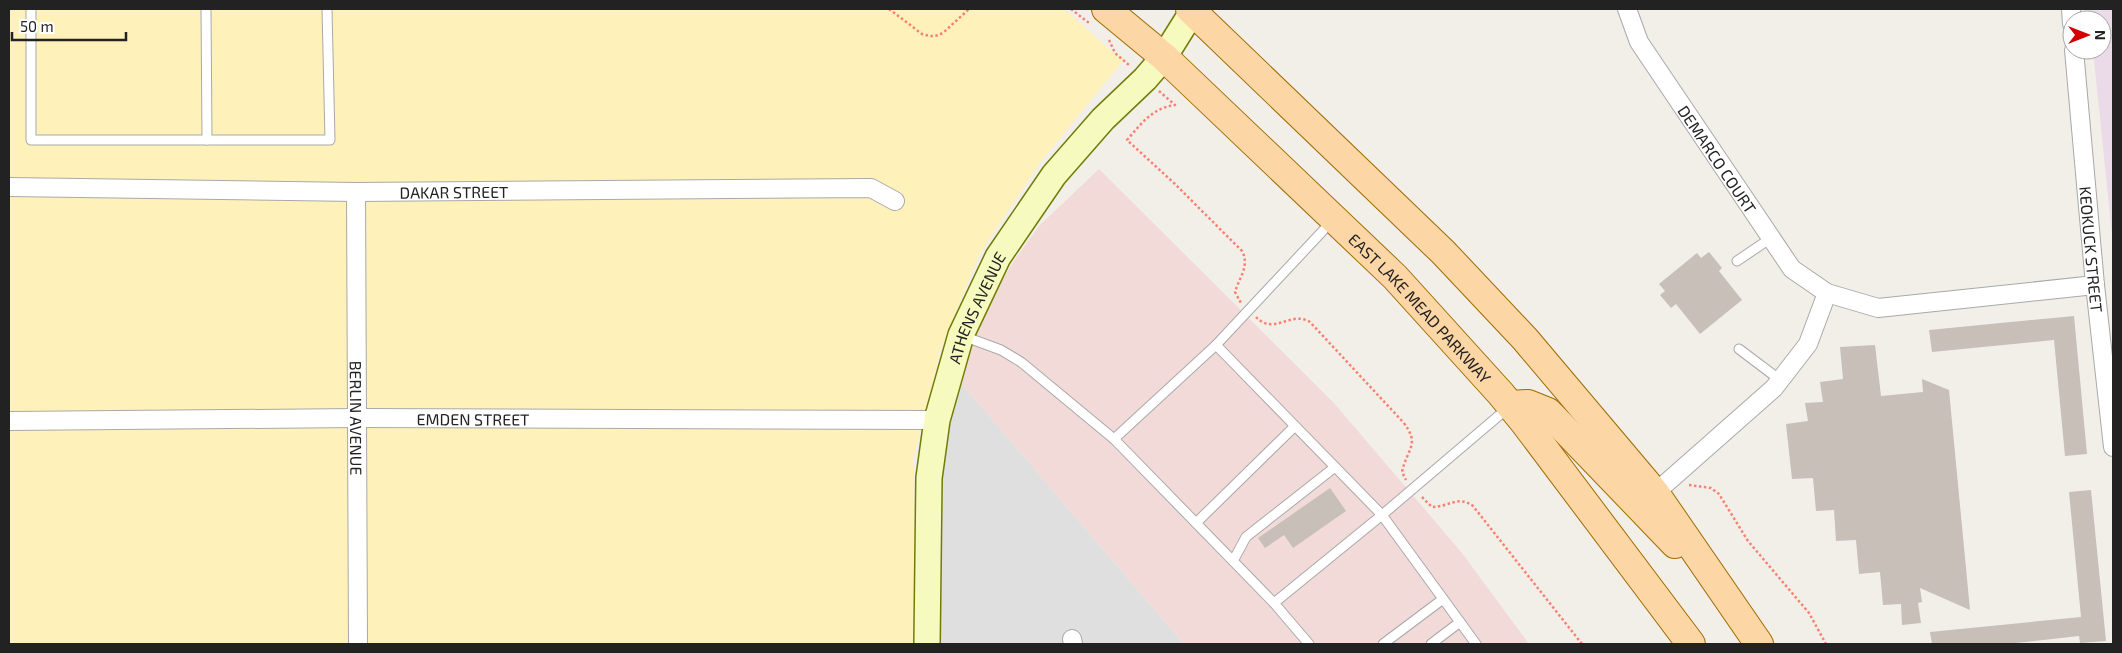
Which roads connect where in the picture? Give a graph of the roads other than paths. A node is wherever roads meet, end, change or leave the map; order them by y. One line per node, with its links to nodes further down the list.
1 (31, 9): 9 (lane)
2 (206, 9): 9 (lane)
3 (327, 9): 9 (lane)
4 (1193, 9): 7 (street, ATHENS AVENUE); 30 (main road)
5 (1627, 9): 14 (street, DEMARCO COURT)
6 (1099, 17): 7 (main road, EAST LAKE MEAD PARKWAY)
7 (1164, 57): 13 (main road, EAST LAKE MEAD PARKWAY); 18 (street, ATHENS AVENUE)
8 (2075, 60): 16 (street, KEOKUCK STREET)
9 (207, 140)
10 (9, 187): 11 (street, DAKAR STREET)
11 (356, 192): 12 (street, DAKAR STREET); 23 (street, BERLIN AVENUE)
12 (895, 201)
13 (1334, 219): 19 (lane); 22 (main road, EAST LAKE MEAD PARKWAY)
14 (1771, 238): 15 (lane); 17 (street, DEMARCO COURT)
15 (1737, 261)
16 (2095, 285): 17 (street, DEMARCO COURT); 28 (street, KEOKUCK STREET)
17 (1827, 293): 21 (street)
18 (961, 335): 24 (street, ATHENS AVENUE); 27 (lane)
19 (1216, 345): 26 (lane); 27 (lane)
20 (1739, 349): 21 (lane)
21 (1780, 380): 30 (street)
22 (1510, 405): 31 (lane); 36 (main road); 44 (main road, EAST LAKE MEAD PARKWAY)
23 (357, 418): 24 (street, EMDEN STREET); 25 (street, EMDEN STREET); 38 (street, BERLIN AVENUE)
24 (936, 420): 39 (street, ATHENS AVENUE)
25 (9, 421)
26 (1295, 426): 29 (lane); 32 (lane)
27 (1114, 439): 32 (lane)
28 (2113, 448)
29 (1335, 467): 31 (lane); 33 (lane)
30 (1656, 493): 36 (main road)
31 (1382, 515): 34 (lane); 35 (lane)
32 (1196, 523): 33 (lane)
33 (1233, 561): 35 (lane)
34 (1443, 599): 37 (lane); 41 (lane)
35 (1274, 603): 40 (lane)
36 (1731, 603): 45 (main road)
37 (1460, 622): 42 (lane); 43 (lane)
38 (358, 644)
39 (927, 644)
40 (1309, 644)
41 (1383, 644)
42 (1431, 644)
43 (1476, 644)
44 (1691, 644)
45 (1759, 644)

